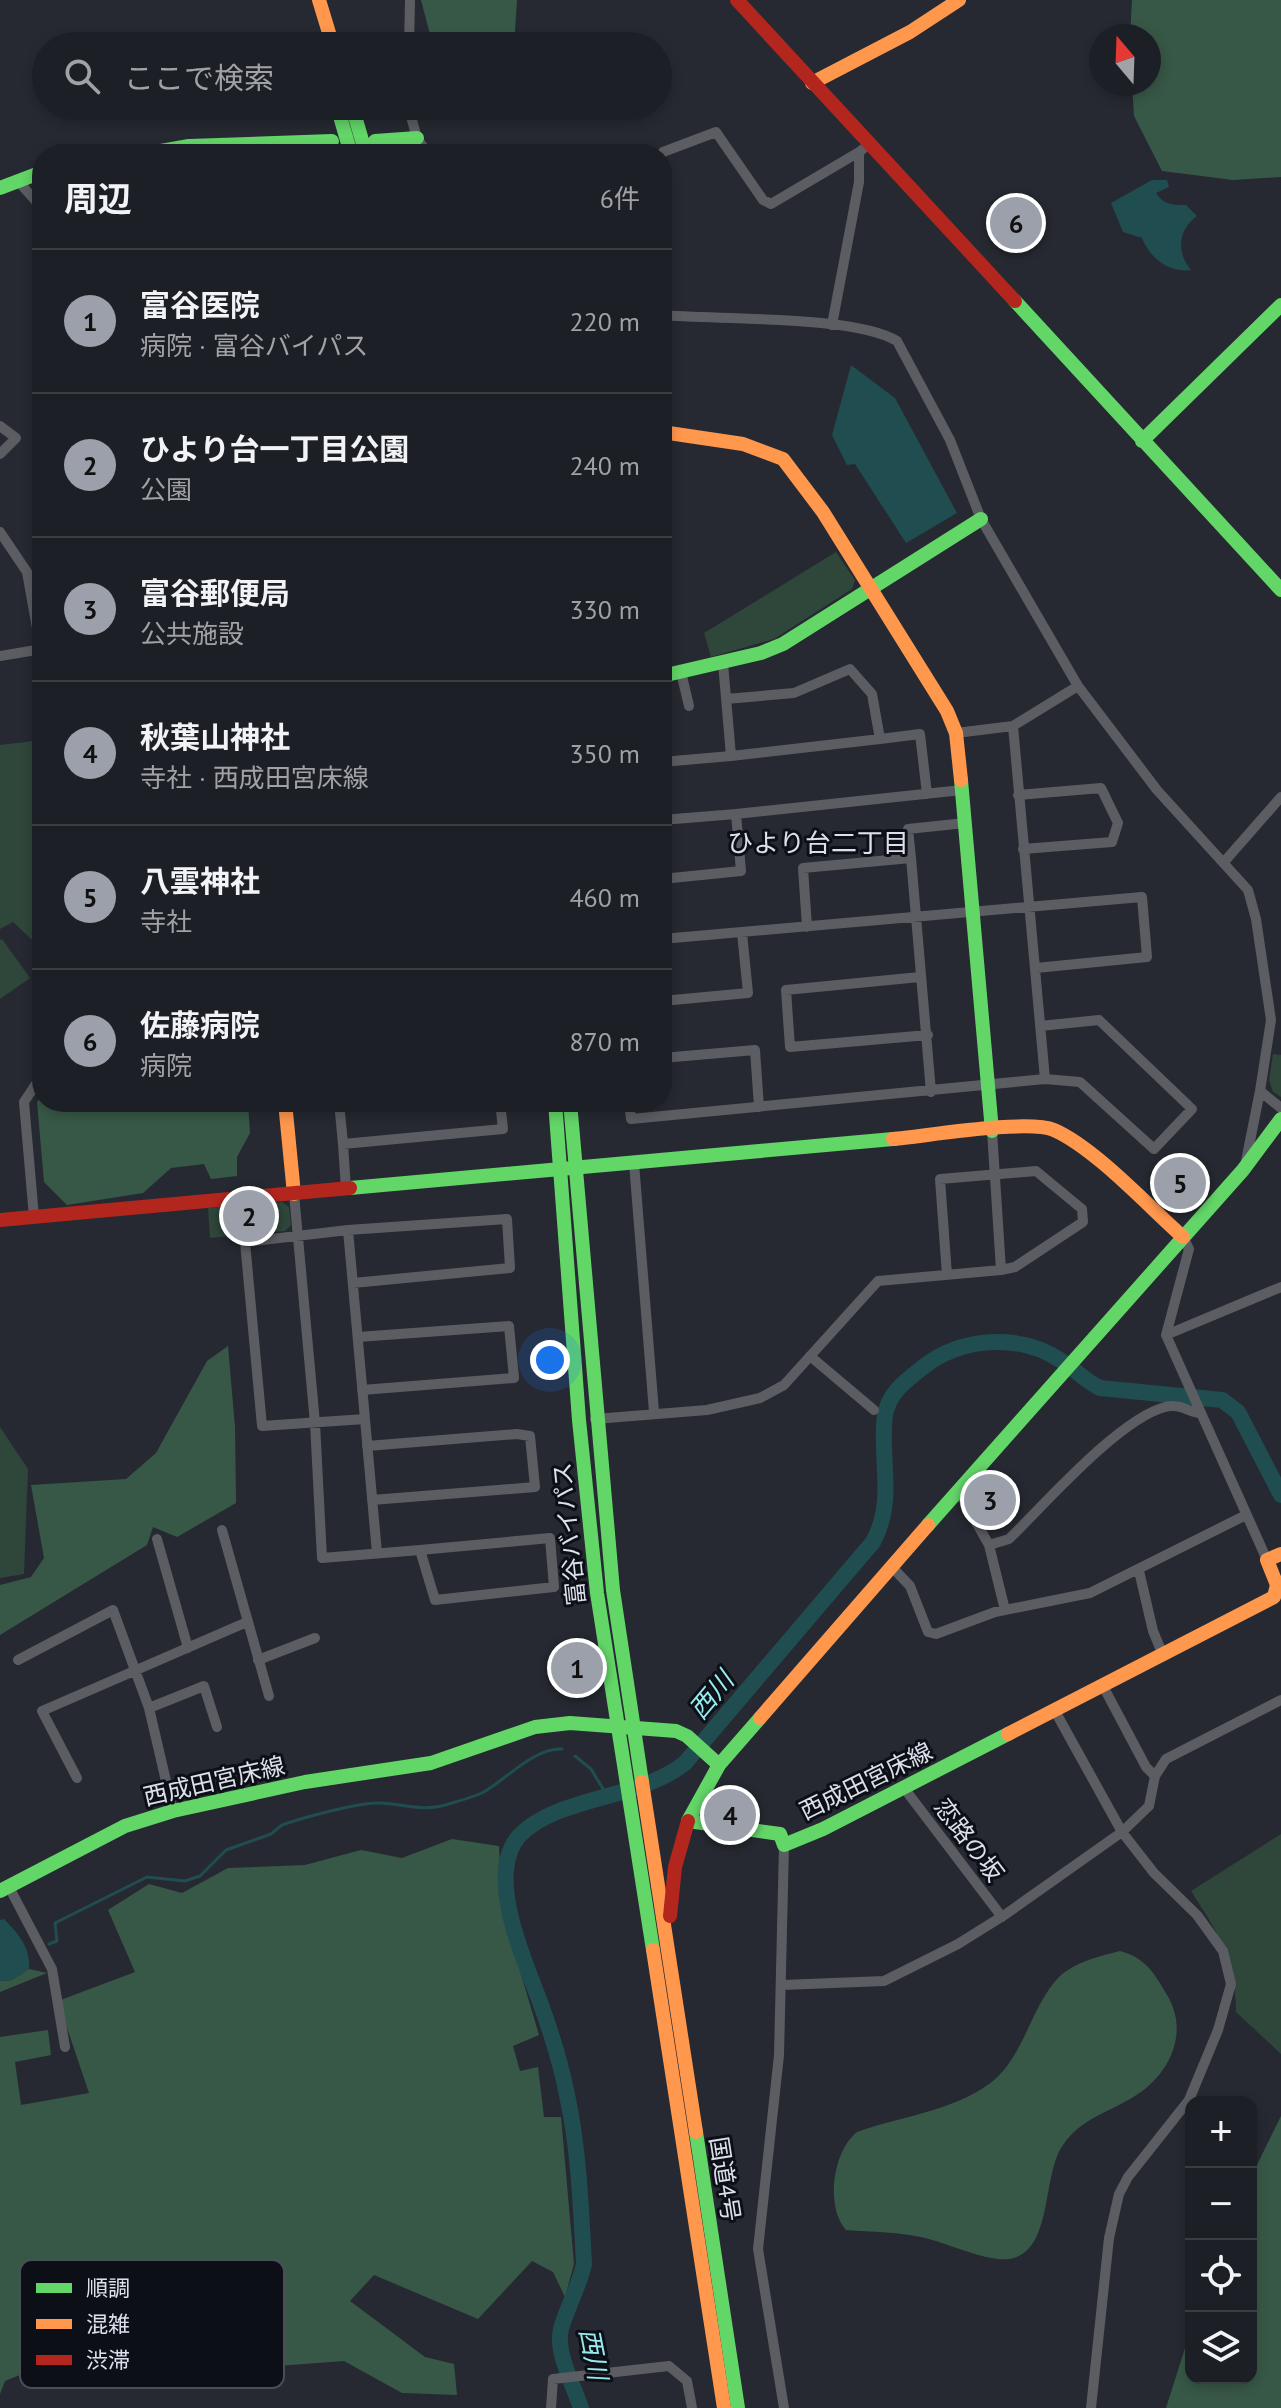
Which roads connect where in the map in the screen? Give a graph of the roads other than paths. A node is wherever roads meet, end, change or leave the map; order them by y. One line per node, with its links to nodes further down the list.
1 (307, 0): 6 (main road)
2 (319, 0): 7 (main road)
3 (410, 0): 8 (street)
4 (737, 0): 9 (main road)
5 (959, 0): 9 (main road)
6 (316, 32)
7 (329, 32)
8 (409, 32)
9 (812, 83): 20 (main road)
10 (341, 120): 17 (main road)
11 (356, 120): 18 (main road)
12 (412, 120): 13 (street)
13 (417, 138): 15 (main road); 19 (street)
14 (332, 141): 16 (main road)
15 (375, 141)
16 (288, 144)
17 (348, 144)
18 (363, 144)
19 (421, 144)
20 (864, 148): 21 (street); 28 (street); 31 (main road)
21 (672, 149)
22 (32, 175): 23 (main road)
23 (17, 180): 24 (main road); 25 (street)
24 (0, 188)
25 (32, 197)
26 (1281, 305): 31 (main road)
27 (672, 316): 28 (street)
28 (832, 325): 33 (street)
29 (0, 426): 32 (street)
30 (672, 433): 35 (main road)
31 (1142, 441): 36 (main road)
32 (0, 454)
33 (981, 519): 35 (main road); 43 (street)
34 (0, 532): 37 (street)
35 (871, 589): 40 (main road); 47 (main road)
36 (1281, 590)
37 (32, 601)
38 (32, 653): 39 (street)
39 (0, 656)
40 (723, 663): 41 (main road); 44 (street)
41 (681, 672): 42 (main road); 45 (street)
42 (672, 674)
43 (1078, 686): 46 (street); 60 (street)
44 (726, 699): 48 (street); 49 (street)
45 (689, 706)
46 (1013, 726): 47 (street); 53 (street)
47 (956, 733): 51 (main road)
48 (880, 739): 49 (street); 52 (street)
49 (731, 756): 50 (street)
50 (672, 761)
51 (962, 790): 52 (street); 57 (main road)
52 (927, 794): 55 (street)
53 (1018, 795): 58 (street); 58 (street)
54 (1281, 797): 60 (street)
55 (736, 814): 56 (street); 61 (street)
56 (672, 819)
57 (965, 823): 59 (street); 63 (main road)
58 (1023, 849): 62 (street)
59 (911, 858): 64 (street); 65 (street)
60 (1224, 862): 77 (street)
61 (672, 878)
62 (1030, 907): 63 (street); 68 (street); 68 (street)
63 (973, 911): 64 (street); 75 (main road)
64 (916, 917): 65 (street); 69 (street)
65 (807, 927): 66 (street)
66 (742, 933): 67 (street); 70 (street)
67 (672, 938)
68 (1036, 968): 71 (street)
69 (920, 977): 72 (street); 72 (street)
70 (672, 1000)
71 (1040, 1026): 74 (street); 74 (street)
72 (928, 1035): 78 (street)
73 (672, 1057): 79 (street)
74 (1045, 1079): 75 (street)
75 (989, 1086): 78 (street); 88 (main road)
76 (32, 1090): 96 (street)
77 (1260, 1091): 80 (street); 92 (street)
78 (931, 1092): 79 (street)
79 (759, 1107): 86 (street)
80 (1281, 1108)
81 (286, 1112): 95 (main road)
82 (340, 1112): 89 (street)
83 (501, 1112): 89 (street)
84 (557, 1112): 91 (main road, 富谷バイパス)
85 (570, 1112): 91 (main road, 富谷バイパス)
86 (630, 1112)
87 (1281, 1119): 92 (main road)
88 (992, 1131): 90 (main road); 93 (street); 100 (main road)
89 (343, 1144): 94 (street)
90 (634, 1163): 91 (main road); 111 (street)
91 (568, 1169): 94 (main road); 113 (main road, 富谷バイパス); 140 (main road, 富谷バイパス)
92 (1243, 1170): 100 (main road)
93 (995, 1174): 101 (street); 101 (street); 102 (street)
94 (346, 1189): 95 (main road)
95 (294, 1194): 96 (main road); 99 (street)
96 (34, 1217): 97 (main road)
97 (0, 1220)
98 (348, 1230): 99 (street); 103 (street); 103 (street)
99 (296, 1236): 114 (street); 114 (street)
100 (1183, 1237): 105 (street); 116 (main road)
101 (1001, 1270): 102 (street)
102 (947, 1275): 107 (street)
103 (353, 1283): 106 (street)
104 (1281, 1287): 105 (street)
105 (1166, 1335): 110 (street)
106 (358, 1337): 108 (street); 108 (street)
107 (810, 1356): 109 (street); 111 (street)
108 (362, 1390): 112 (street)
109 (874, 1410)
110 (1198, 1410): 118 (street); 121 (street)
111 (654, 1412): 113 (street)
112 (365, 1419): 114 (street); 115 (street)
113 (595, 1419): 142 (main road, 富谷バイパス)
114 (315, 1423): 123 (street)
115 (367, 1446): 117 (street); 117 (street)
116 (958, 1490): 121 (street); 125 (main road)
117 (372, 1500): 123 (street)
118 (1246, 1515): 124 (street); 126 (street)
119 (222, 1530): 128 (street)
120 (157, 1539): 130 (street)
121 (989, 1545): 127 (street)
122 (420, 1550): 122 (street); 123 (street)
123 (377, 1553)
124 (1274, 1557): 131 (main road, 西成田宮床線)
125 (891, 1566): 127 (street); 143 (main road)
126 (1139, 1571): 127 (street); 131 (street)
127 (1005, 1610)
128 (247, 1622): 130 (street); 133 (street)
129 (315, 1638): 133 (street)
130 (188, 1648): 134 (street)
131 (1163, 1655): 135 (main road, 西成田宮床線)
132 (18, 1660): 134 (street)
133 (258, 1660): 136 (street)
134 (135, 1671): 138 (street); 145 (street)
135 (1103, 1686): 139 (main road, 西成田宮床線); 144 (street)
136 (269, 1696)
137 (1281, 1700): 144 (street)
138 (149, 1708): 141 (street); 147 (street)
139 (1055, 1711): 146 (main road, 西成田宮床線); 149 (street)
140 (617, 1726): 142 (main road, 西成田宮床線); 147 (main road, 西成田宮床線); 153 (main road, 富谷バイパス)
141 (217, 1727)
142 (634, 1727): 143 (main road, 西成田宮床線); 153 (main road, 富谷バイパス)
143 (715, 1761): 148 (main road)
144 (1155, 1776): 149 (street)
145 (77, 1778)
146 (904, 1788): 150 (main road, 西成田宮床線); 152 (street, 恋路の坂)
147 (173, 1811): 151 (main road, 西成田宮床線)
148 (688, 1821): 150 (main road, 西成田宮床線); 153 (main road)
149 (1122, 1832): 152 (street); 161 (street)
150 (784, 1845): 154 (street)
151 (5, 1889): 155 (street)
152 (1002, 1917): 154 (street)
153 (661, 1958): 158 (main road, 国道4号); 159 (main road, 国道4号)
154 (782, 1985): 160 (street)
155 (65, 2047)
156 (551, 2408): 157 (street)
157 (692, 2408)
158 (724, 2408)
159 (738, 2408)
160 (784, 2408)
161 (1091, 2408)

